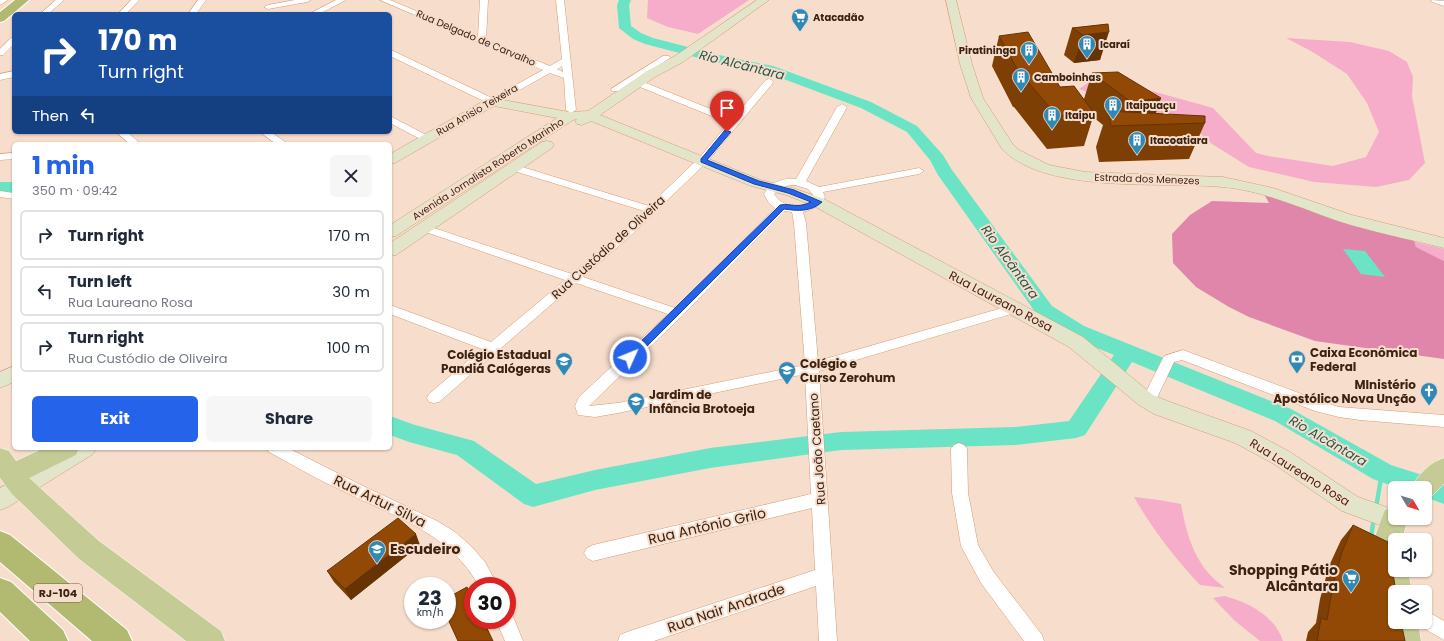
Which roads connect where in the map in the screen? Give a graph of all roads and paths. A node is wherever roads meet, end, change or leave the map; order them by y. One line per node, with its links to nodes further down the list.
1 (4, 0): 16 (street)
2 (23, 0): 24 (highway)
3 (33, 0): 19 (highway)
4 (60, 0): 20 (street)
5 (135, 0): 21 (street)
6 (202, 0): 22 (street)
7 (273, 0): 18 (street)
8 (308, 0): 18 (street)
9 (342, 0): 23 (street)
10 (384, 0): 27 (street, Rua Delgado de Carvalho)
11 (484, 0): 27 (street)
12 (560, 0): 32 (street)
13 (764, 0): 38 (main road, Avenida Jornalista Roberto Marinho)
14 (951, 0): 68 (main road, Estrada dos Menezes)
15 (1435, 0): 17 (street)
16 (0, 3)
17 (1444, 4)
18 (267, 10)
19 (19, 12)
20 (46, 12)
21 (124, 12)
22 (193, 12)
23 (317, 12)
24 (0, 18)
25 (12, 18): 26 (highway)
26 (0, 28)
27 (482, 41): 33 (street, Rua Delgado de Carvalho)
28 (12, 42): 29 (street)
29 (0, 53)
30 (392, 54): 40 (street)
31 (666, 58): 39 (street, Avenida Jornalista Roberto Marinho)
32 (565, 61): 33 (street, Rua Anísio Teixeira); 36 (street)
33 (550, 69): 36 (street, Rua Delgado de Carvalho); 40 (street, Rua Anísio Teixeira)
34 (12, 74): 35 (street)
35 (0, 76)
36 (568, 77): 42 (street)
37 (769, 82): 45 (street, Rua Custódio de Oliveira)
38 (638, 83): 39 (main road, Avenida Jornalista Roberto Marinho); 43 (main road, Avenida Jornalista Roberto Marinho); 45 (street)
39 (615, 89): 42 (main road, Avenida Jornalista Roberto Marinho)
40 (492, 102): 42 (main road); 48 (main road, Rua Anísio Teixeira)
41 (842, 107): 58 (street)
42 (570, 113): 43 (main road, Avenida Jornalista Roberto Marinho); 55 (main road, Avenida Jornalista Roberto Marinho)
43 (589, 116): 54 (main road, Rua Laureano Rosa); 56 (main road, Avenida Jornalista Roberto Marinho)
44 (392, 120): 48 (street)
45 (735, 122): 54 (street, Rua Custódio de Oliveira)
46 (124, 134): 49 (street)
47 (268, 134): 50 (street)
48 (427, 139): 53 (main road, Rua Anísio Teixeira)
49 (134, 142)
50 (280, 142)
51 (12, 156): 52 (street)
52 (0, 157)
53 (392, 159)
54 (703, 160): 59 (main road, Rua Laureano Rosa); 65 (street, Rua Custódio de Oliveira)
55 (498, 162): 56 (main road); 67 (main road, Avenida Jornalista Roberto Marinho)
56 (515, 168): 65 (street); 66 (main road, Avenida Jornalista Roberto Marinho)
57 (920, 171): 62 (street)
58 (800, 182): 59 (street); 62 (street)
59 (773, 187): 62 (main road, Rua Laureano Rosa); 63 (street)
60 (0, 194): 61 (street)
61 (12, 196)
62 (818, 196): 64 (street); 71 (main road, Rua Laureano Rosa)
63 (782, 207): 64 (street); 73 (street)
64 (797, 209): 75 (street, Rua João Caetano)
65 (652, 210): 70 (street, Rua Custódio de Oliveira)
66 (424, 228): 69 (main road, Avenida Jornalista Roberto Marinho); 70 (street)
67 (392, 231)
68 (1444, 243)
69 (392, 251)
70 (575, 278): 73 (street); 74 (street, Rua Custódio de Oliveira)
71 (1016, 308): 75 (street); 78 (main road, Rua Laureano Rosa)
72 (392, 310): 74 (street)
73 (677, 313): 75 (street)
74 (492, 348): 79 (street, Rua Custódio de Oliveira)
75 (812, 368): 88 (street, Rua João Caetano)
76 (12, 374): 77 (main road)
77 (0, 381)
78 (1141, 392): 80 (street); 89 (main road, Rua Laureano Rosa)
79 (434, 398)
80 (1444, 421)
81 (960, 449): 107 (street)
82 (63, 450): 86 (main road)
83 (79, 450): 86 (main road)
84 (278, 450): 94 (street, Rua Artur Silva)
85 (1444, 468): 87 (main road)
86 (5, 475): 103 (main road)
87 (1431, 481)
88 (820, 499): 92 (street, Rua Antônio Grilo); 93 (street, Rua João Caetano)
89 (1388, 517)
90 (1390, 525): 95 (main road)
91 (0, 544): 102 (highway, RJ-104)
92 (593, 553)
93 (824, 575): 105 (street, Rua Nair Andrade); 106 (street, Rua João Caetano)
94 (485, 577)
95 (1396, 585)
96 (0, 592): 101 (highway, RJ-104)
97 (1432, 623): 100 (street)
98 (509, 629): 104 (street)
99 (1403, 629): 108 (main road)
100 (1444, 631)
101 (52, 641)
102 (116, 641)
103 (210, 641)
104 (514, 641)
105 (627, 641)
106 (828, 641)
107 (1035, 641)
108 (1406, 641)

